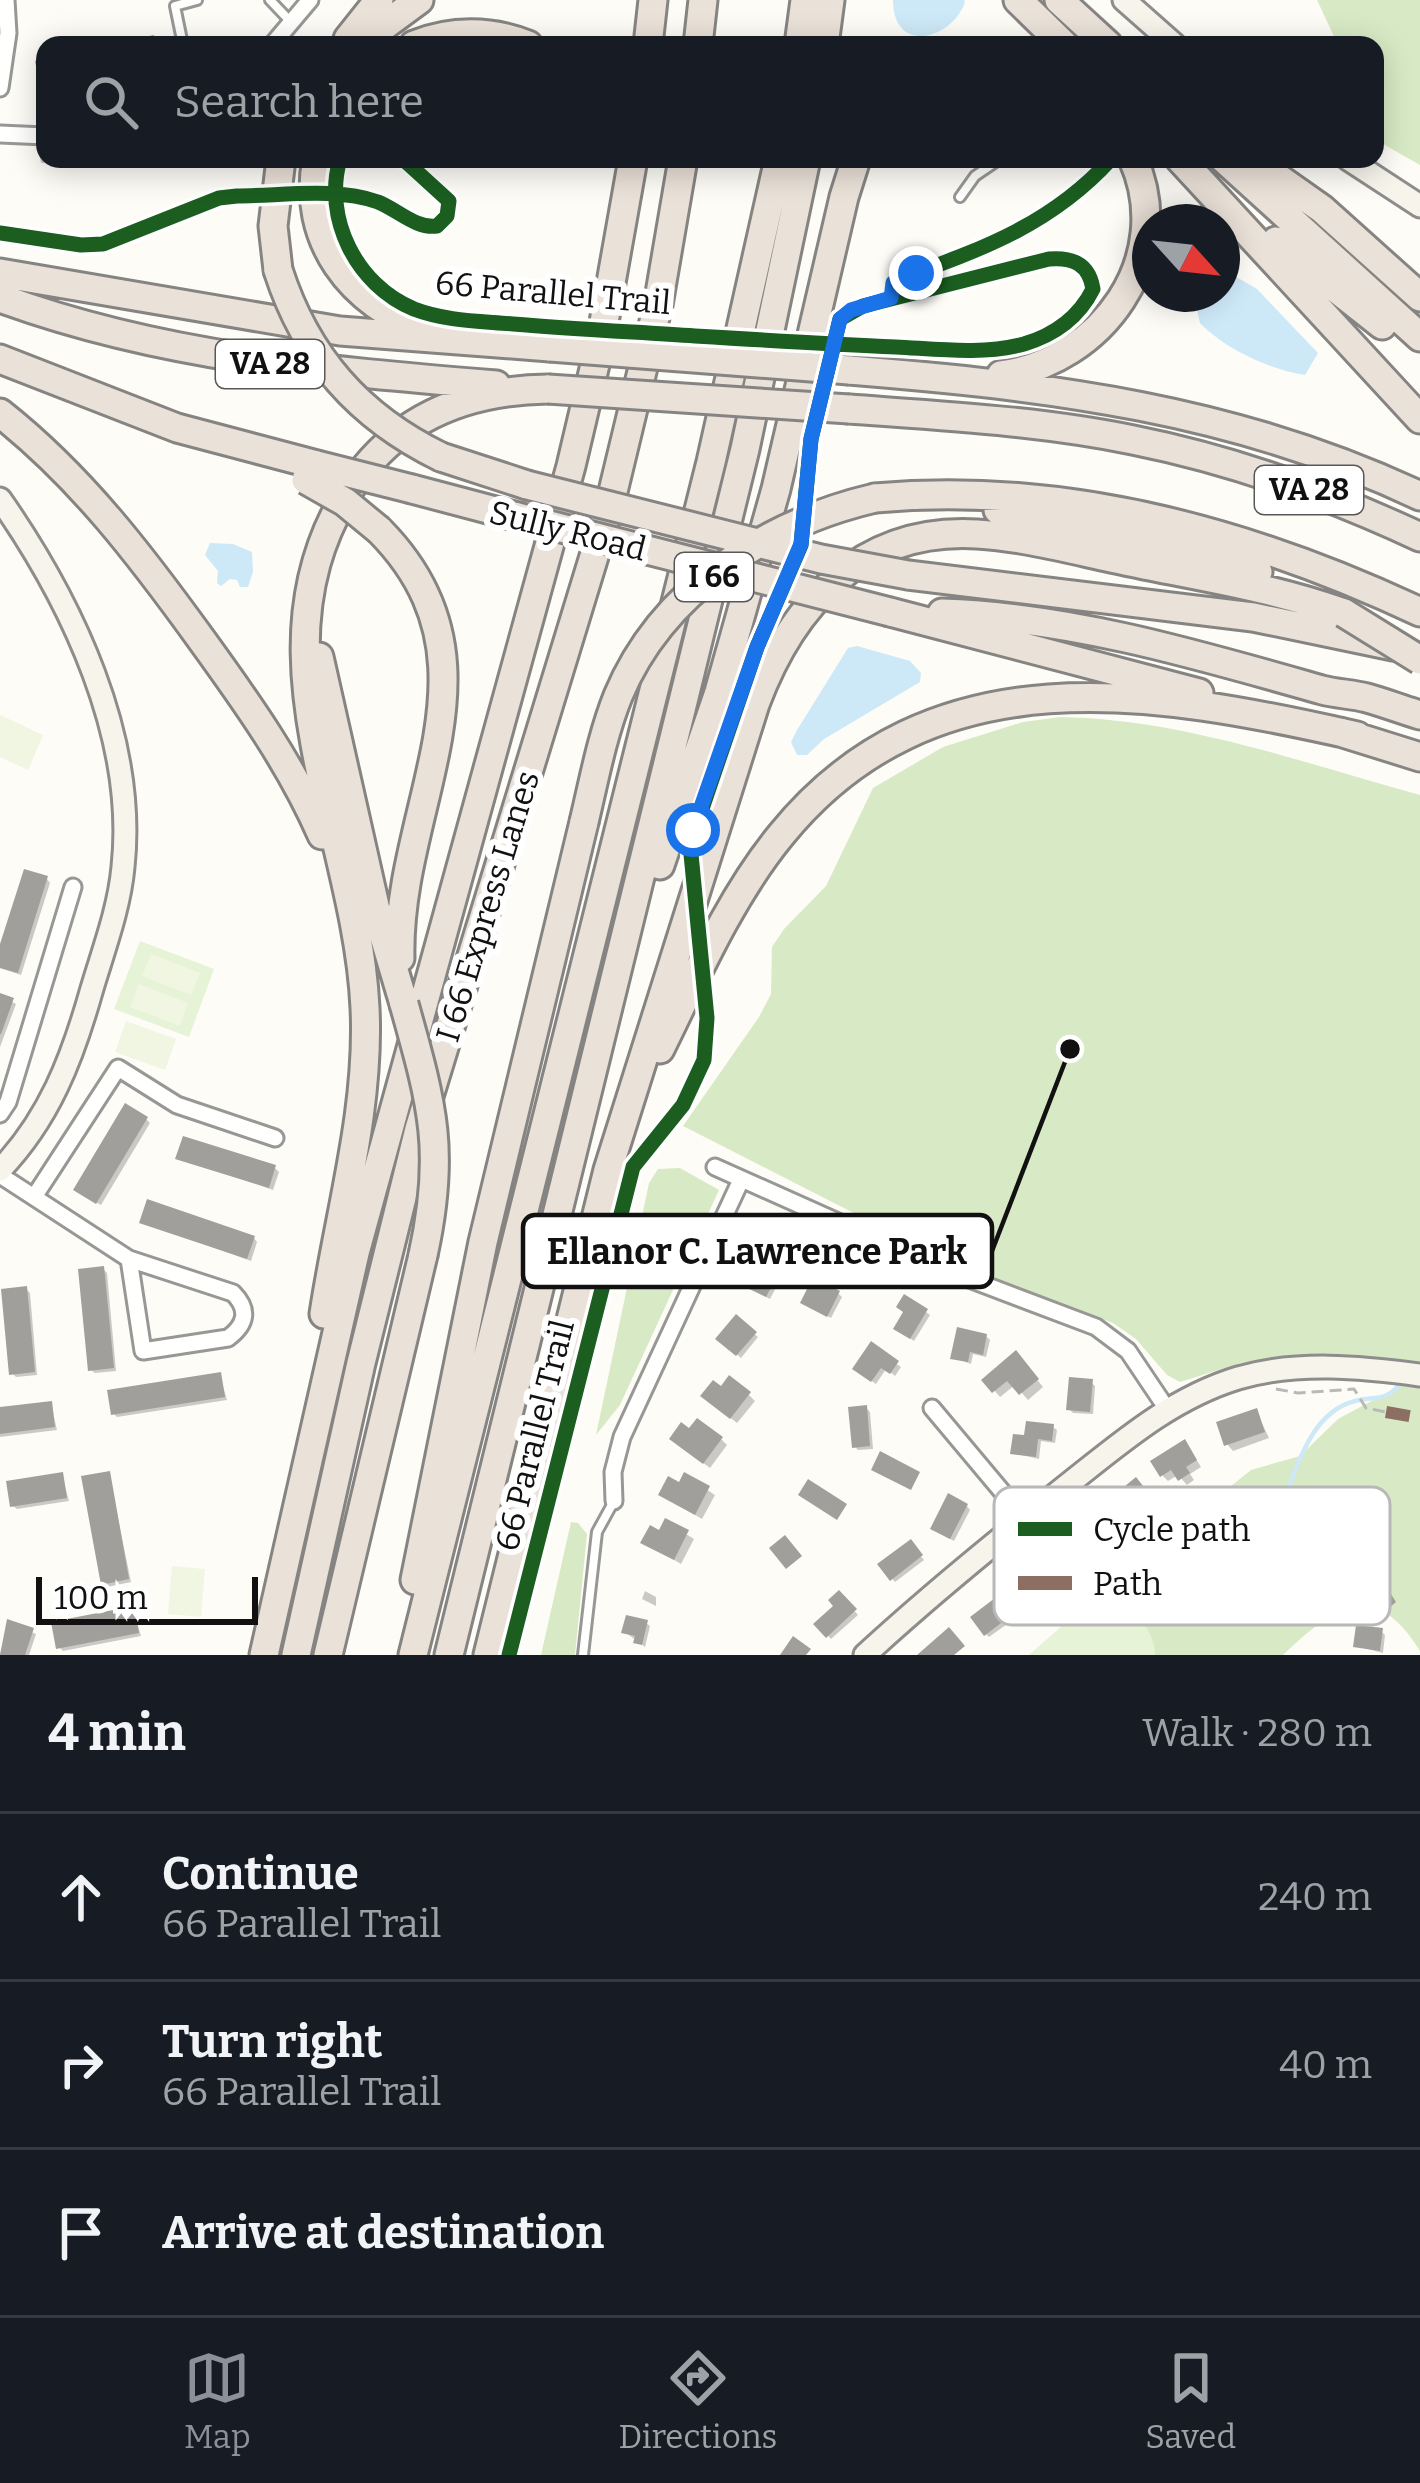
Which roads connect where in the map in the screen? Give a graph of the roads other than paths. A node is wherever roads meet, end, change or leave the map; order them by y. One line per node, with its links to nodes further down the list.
1 (6, 0): 28 (street)
2 (196, 0): 15 (lane)
3 (270, 0): 14 (lane)
4 (310, 0): 14 (street)
5 (379, 0): 17 (highway)
6 (419, 0): 18 (highway)
7 (653, 0): 21 (highway)
8 (704, 0): 22 (highway)
9 (805, 0): 23 (highway)
10 (830, 0): 24 (highway)
11 (1018, 0): 25 (highway)
12 (1058, 0): 26 (highway)
13 (1124, 0): 27 (street)
14 (292, 23): 16 (street)
15 (181, 36)
16 (280, 36)
17 (351, 36)
18 (370, 36)
19 (444, 36): 20 (highway)
20 (488, 36)
21 (649, 36)
22 (699, 36)
23 (800, 36)
24 (825, 36)
25 (1055, 36)
26 (1098, 36)
27 (1165, 36)
28 (0, 88)
29 (0, 134): 30 (street)
30 (36, 136)
31 (280, 168): 67 (highway, bridge)
32 (316, 168): 53 (highway)
33 (612, 168): 48 (highway)
34 (631, 168): 48 (highway)
35 (681, 168): 97 (highway, I 66 Express Lanes)
36 (777, 168): 78 (highway)
37 (804, 168): 79 (highway, I 66)
38 (853, 168): 79 (highway)
39 (987, 168): 46 (lane)
40 (1136, 168): 56 (highway)
41 (1189, 168): 45 (highway)
42 (1234, 168): 52 (highway)
43 (1265, 168): 50 (highway)
44 (1362, 168): 47 (street)
45 (1216, 194): 54 (highway); 59 (highway)
46 (960, 197)
47 (1420, 206)
48 (614, 270): 94 (highway)
49 (0, 273): 53 (highway)
50 (1420, 297)
51 (0, 298): 57 (highway, VA 28)
52 (1420, 337)
53 (489, 344): 56 (highway, bridge)
54 (1420, 354)
55 (0, 359): 60 (highway, Sully Road / VA 28)
56 (957, 379): 61 (highway)
57 (548, 389): 63 (highway); 65 (highway, VA 28, bridge)
58 (0, 413): 76 (highway)
59 (1420, 419)
60 (311, 472): 68 (highway, Sully Road / VA 28, bridge); 77 (highway, bridge)
61 (1420, 496)
62 (874, 498): 66 (highway); 69 (highway); 99 (highway, bridge)
63 (340, 506): 76 (highway); 77 (highway)
64 (3, 508): 83 (street)
65 (1420, 537)
66 (1273, 585): 70 (highway, bridge); 86 (highway)
67 (1025, 592): 70 (highway); 71 (highway)
68 (890, 612): 71 (highway); 73 (highway, Sully Road / VA 28)
69 (1420, 612)
70 (1420, 657)
71 (1364, 697): 72 (highway)
72 (1420, 716)
73 (1357, 736): 74 (highway, Sully Road / VA 28); 86 (highway)
74 (1420, 757)
75 (73, 886): 80 (street)
76 (351, 912): 94 (highway)
77 (392, 938): 98 (highway, bridge)
78 (586, 956): 100 (highway); 101 (highway)
79 (612, 993): 102 (highway, I 66)
80 (0, 1114)
81 (275, 1138): 85 (street)
82 (715, 1167): 84 (street)
83 (0, 1173): 85 (street)
84 (741, 1180): 90 (street); 93 (street)
85 (34, 1197): 87 (street)
86 (602, 1198): 103 (highway)
87 (129, 1259): 87 (street)
88 (1420, 1375): 90 (street)
89 (932, 1408): 91 (street)
90 (1166, 1409): 92 (street)
91 (998, 1487)
92 (1066, 1487)
93 (614, 1501): 104 (lane)
94 (296, 1504): 96 (highway)
95 (994, 1545): 105 (street)
96 (264, 1655)
97 (296, 1655)
98 (328, 1655)
99 (400, 1655)
100 (413, 1655)
101 (428, 1655)
102 (448, 1655)
103 (488, 1655)
104 (584, 1655)
105 (865, 1655)

